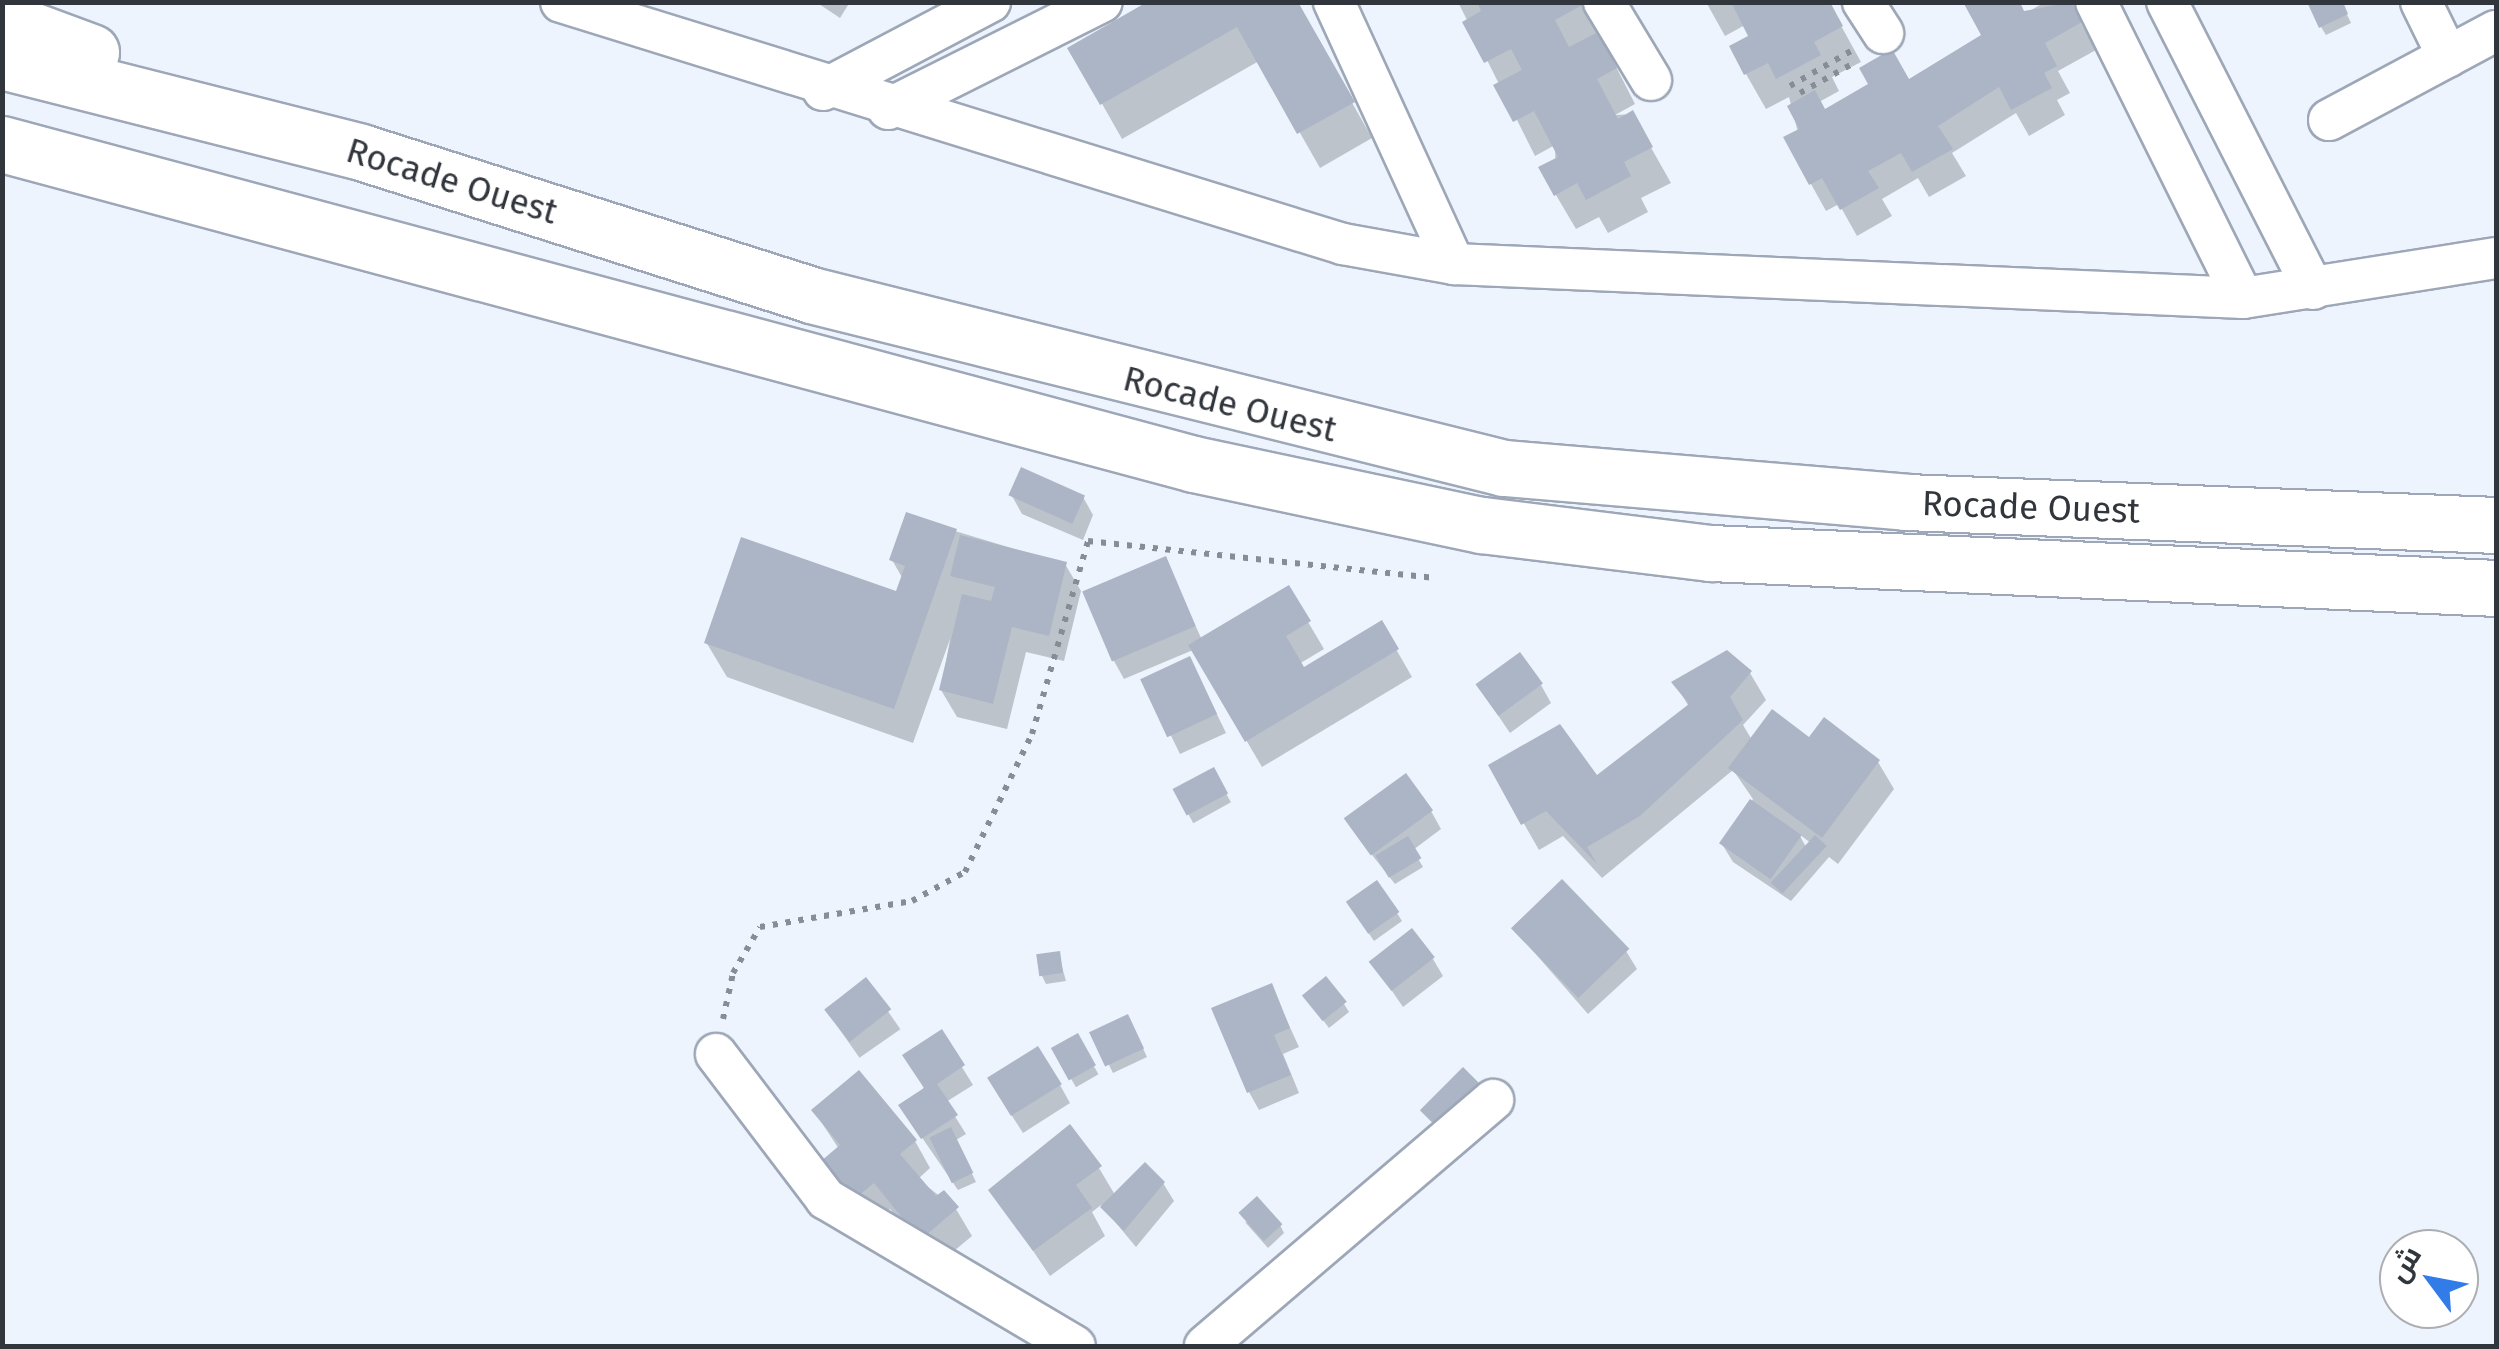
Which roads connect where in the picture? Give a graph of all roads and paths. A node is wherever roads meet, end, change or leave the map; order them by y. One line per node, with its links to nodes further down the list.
1 (560, 2): 17 (street)
2 (990, 2): 17 (street)
3 (1102, 2): 19 (street)
4 (1334, 2): 25 (street)
5 (1604, 2): 15 (street)
6 (2096, 2): 28 (street)
7 (2168, 2): 27 (street)
8 (2421, 2): 12 (street)
9 (1873, 18): 16 (path)
10 (2, 19): 22 (highway)
11 (2496, 30): 12 (street)
12 (2448, 56): 20 (street)
13 (2, 61): 22 (highway, Rocade Ouest)
14 (1842, 69): 18 (path)
15 (1650, 80)
16 (1790, 86)
17 (822, 90): 19 (street)
18 (1800, 93)
19 (888, 109): 25 (street)
20 (2329, 120)
21 (2, 144): 26 (highway, Rocade Ouest)
22 (361, 152): 29 (highway, Rocade Ouest)
23 (2, 183): 26 (highway)
24 (2496, 258): 27 (street)
25 (1454, 264): 28 (street)
26 (462, 274): 31 (highway, Rocade Ouest)
27 (2312, 289): 28 (street)
28 (2243, 298)
29 (2496, 525)
30 (1435, 578): 32 (path)
31 (2496, 588)
32 (716, 1054): 34 (street)
33 (1492, 1100): 35 (street)
34 (1074, 1346)
35 (1205, 1346)

